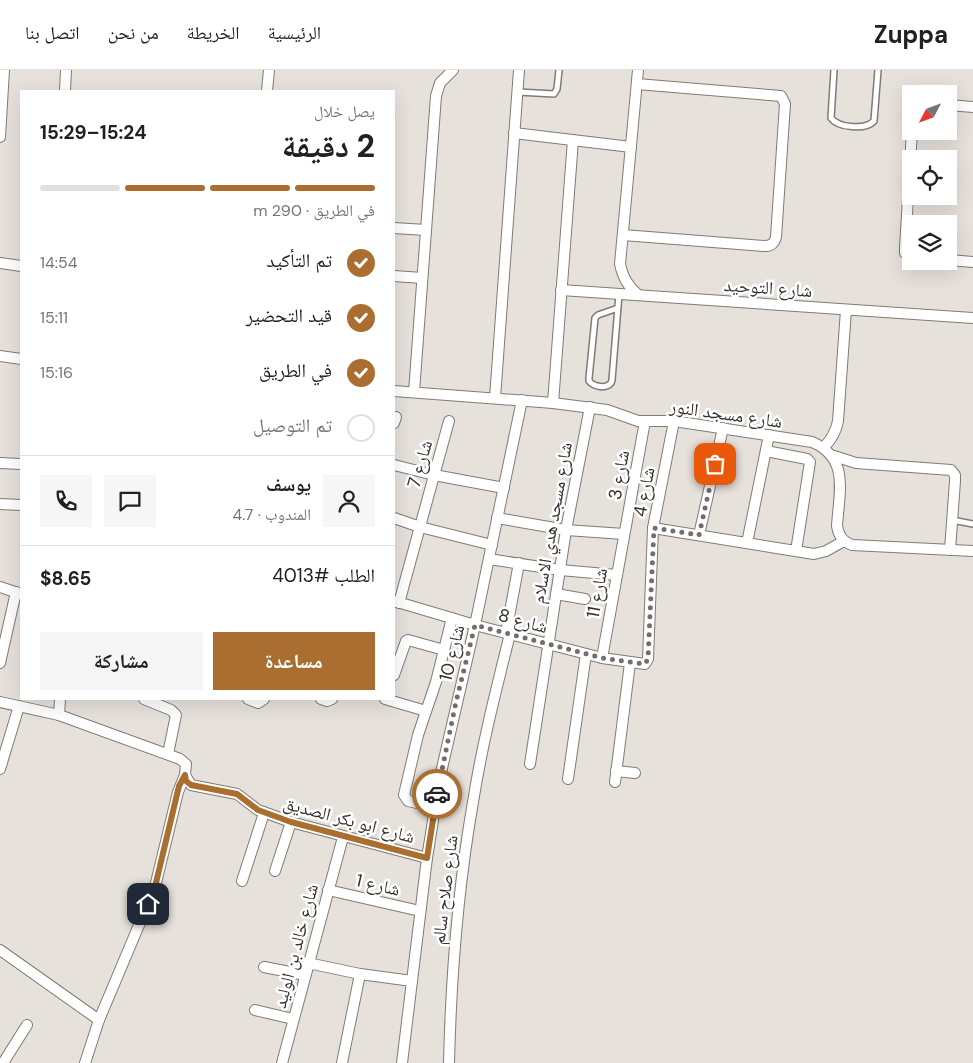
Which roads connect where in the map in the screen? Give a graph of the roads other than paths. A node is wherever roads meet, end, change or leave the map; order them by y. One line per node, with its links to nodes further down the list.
1 (4, 70): 17 (street)
2 (66, 70): 11 (street)
3 (269, 70): 12 (street)
4 (453, 70): 23 (street)
5 (519, 70): 13 (street)
6 (558, 70): 13 (lane)
7 (638, 70): 10 (street)
8 (834, 70): 9 (lane)
9 (878, 70)
10 (637, 84): 20 (street); 24 (street)
11 (65, 90)
12 (267, 90)
13 (517, 92): 16 (street)
14 (958, 105): 15 (street)
15 (973, 106)
16 (514, 133): 18 (street); 41 (street)
17 (0, 137)
18 (573, 140): 20 (street); 31 (street)
19 (911, 140): 21 (street)
20 (631, 147): 24 (street)
21 (907, 215)
22 (395, 228): 23 (street)
23 (426, 230): 30 (street)
24 (623, 234): 33 (street)
25 (957, 261): 26 (street)
26 (973, 262)
27 (0, 263): 28 (street)
28 (20, 266)
29 (395, 276): 30 (street)
30 (422, 278): 40 (street)
31 (561, 290): 32 (street, شارع التوحيد); 43 (street)
32 (619, 294): 33 (street, شارع التوحيد); 34 (lane)
33 (638, 295): 35 (street, شارع التوحيد)
34 (618, 308): 34 (lane)
35 (846, 310): 36 (street, شارع التوحيد); 50 (street)
36 (973, 318)
37 (0, 356): 38 (street)
38 (20, 359)
39 (395, 391): 40 (street, شارع مسجد النور)
40 (414, 392): 41 (street, شارع مسجد النور)
41 (495, 398): 42 (street, شارع مسجد النور)
42 (522, 400): 43 (street, شارع مسجد النور); 57 (street, شارع 10)
43 (553, 403): 44 (street, شارع مسجد النور)
44 (590, 407): 45 (street, شارع مسجد النور); 66 (street, شارع مسجد هدي الاسلام)
45 (645, 421): 46 (street, شارع مسجد النور); 67 (street, شارع 3)
46 (674, 421): 48 (street, شارع مسجد النور); 65 (street, شارع 4)
47 (449, 422): 56 (street, شارع 7)
48 (723, 428): 49 (street, شارع مسجد النور); 68 (street)
49 (769, 435): 50 (street, شارع مسجد النور); 51 (street)
50 (824, 447): 52 (street, شارع مسجد النور)
51 (766, 451): 70 (street); 73 (street)
52 (834, 456): 62 (street); 69 (street)
53 (0, 463): 54 (street)
54 (20, 464)
55 (395, 465): 56 (street)
56 (434, 475): 57 (street); 64 (street, شارع 7)
57 (504, 488): 61 (street, شارع 10)
58 (0, 504): 59 (street)
59 (20, 505)
60 (395, 518): 64 (street)
61 (498, 518): 66 (street); 71 (street, شارع 10)
62 (952, 520): 63 (lane); 72 (street)
63 (973, 524)
64 (420, 527): 71 (street); 83 (street, شارع 7)
65 (654, 528): 68 (street); 91 (street, شارع 4)
66 (566, 530): 67 (street); 77 (street, شارع مسجد هدي الاسلام)
67 (624, 534): 78 (street, شارع 11)
68 (699, 535): 70 (street)
69 (844, 541): 72 (street); 73 (street)
70 (747, 543): 73 (street)
71 (492, 545): 75 (street, شارع 10)
72 (950, 550): 74 (street)
73 (796, 551)
74 (973, 551)
75 (489, 558): 76 (street); 85 (street, شارع 10)
76 (519, 563): 77 (street); 86 (street)
77 (560, 570): 78 (street); 81 (street, شارع مسجد هدي الاسلام)
78 (617, 575): 90 (street, شارع 11)
79 (0, 587): 80 (street)
80 (19, 593): 92 (street)
81 (556, 594): 82 (street); 87 (street, شارع مسجد هدي الاسلام)
82 (585, 599)
83 (396, 602): 84 (street, شارع 8)
84 (452, 618): 85 (street, شارع 8); 88 (street)
85 (475, 625): 86 (street, شارع 8); 110 (street, شارع 10)
86 (508, 634): 87 (street, شارع 8); 134 (street, شارع صلاح سالم)
87 (547, 644): 89 (street, شارع 8); 105 (street, شارع مسجد هدي الاسلام)
88 (444, 650): 94 (street); 102 (street)
89 (586, 654): 90 (street, شارع 8); 109 (street)
90 (602, 658): 93 (street, شارع 8)
91 (646, 662): 93 (street, شارع 8)
92 (0, 663)
93 (630, 663): 107 (street)
94 (395, 672)
95 (60, 700): 103 (street)
96 (149, 700): 104 (street)
97 (250, 700): 98 (street)
98 (262, 700)
99 (389, 700): 102 (street)
100 (0, 702): 101 (street, شارع ابو بكر الصديق)
101 (19, 706): 103 (street, شارع ابو بكر الصديق); 106 (street)
102 (426, 711): 110 (street)
103 (59, 716): 104 (street, شارع ابو بكر الصديق)
104 (168, 754): 108 (street, شارع ابو بكر الصديق)
105 (530, 764)
106 (0, 769)
107 (635, 772)
108 (185, 775): 111 (street, شارع ابو بكر الصديق); 127 (street)
109 (568, 779)
110 (435, 807): 114 (street, شارع 10)
111 (264, 813): 112 (street, شارع ابو بكر الصديق); 116 (street)
112 (291, 822): 113 (street, شارع ابو بكر الصديق); 115 (street)
113 (343, 837): 114 (street, شارع ابو بكر الصديق); 117 (street, شارع خالد بن الوليد)
114 (427, 858): 118 (street, شارع 10)
115 (276, 870)
116 (242, 881)
117 (328, 890): 118 (street, شارع 1); 120 (street, شارع خالد بن الوليد)
118 (420, 911): 124 (street, شارع 10)
119 (0, 950): 127 (street)
120 (308, 964): 122 (street); 123 (street, شارع خالد بن الوليد)
121 (264, 967): 123 (street)
122 (360, 974): 124 (street); 132 (street)
123 (304, 975): 126 (street, شارع خالد بن الوليد)
124 (412, 981): 133 (street, شارع 10)
125 (255, 1010): 126 (street)
126 (293, 1019): 131 (street, شارع خالد بن الوليد)
127 (99, 1020): 130 (street)
128 (27, 1025): 129 (street)
129 (3, 1063)
130 (85, 1063)
131 (282, 1063)
132 (342, 1063)
133 (402, 1063)
134 (449, 1063)

